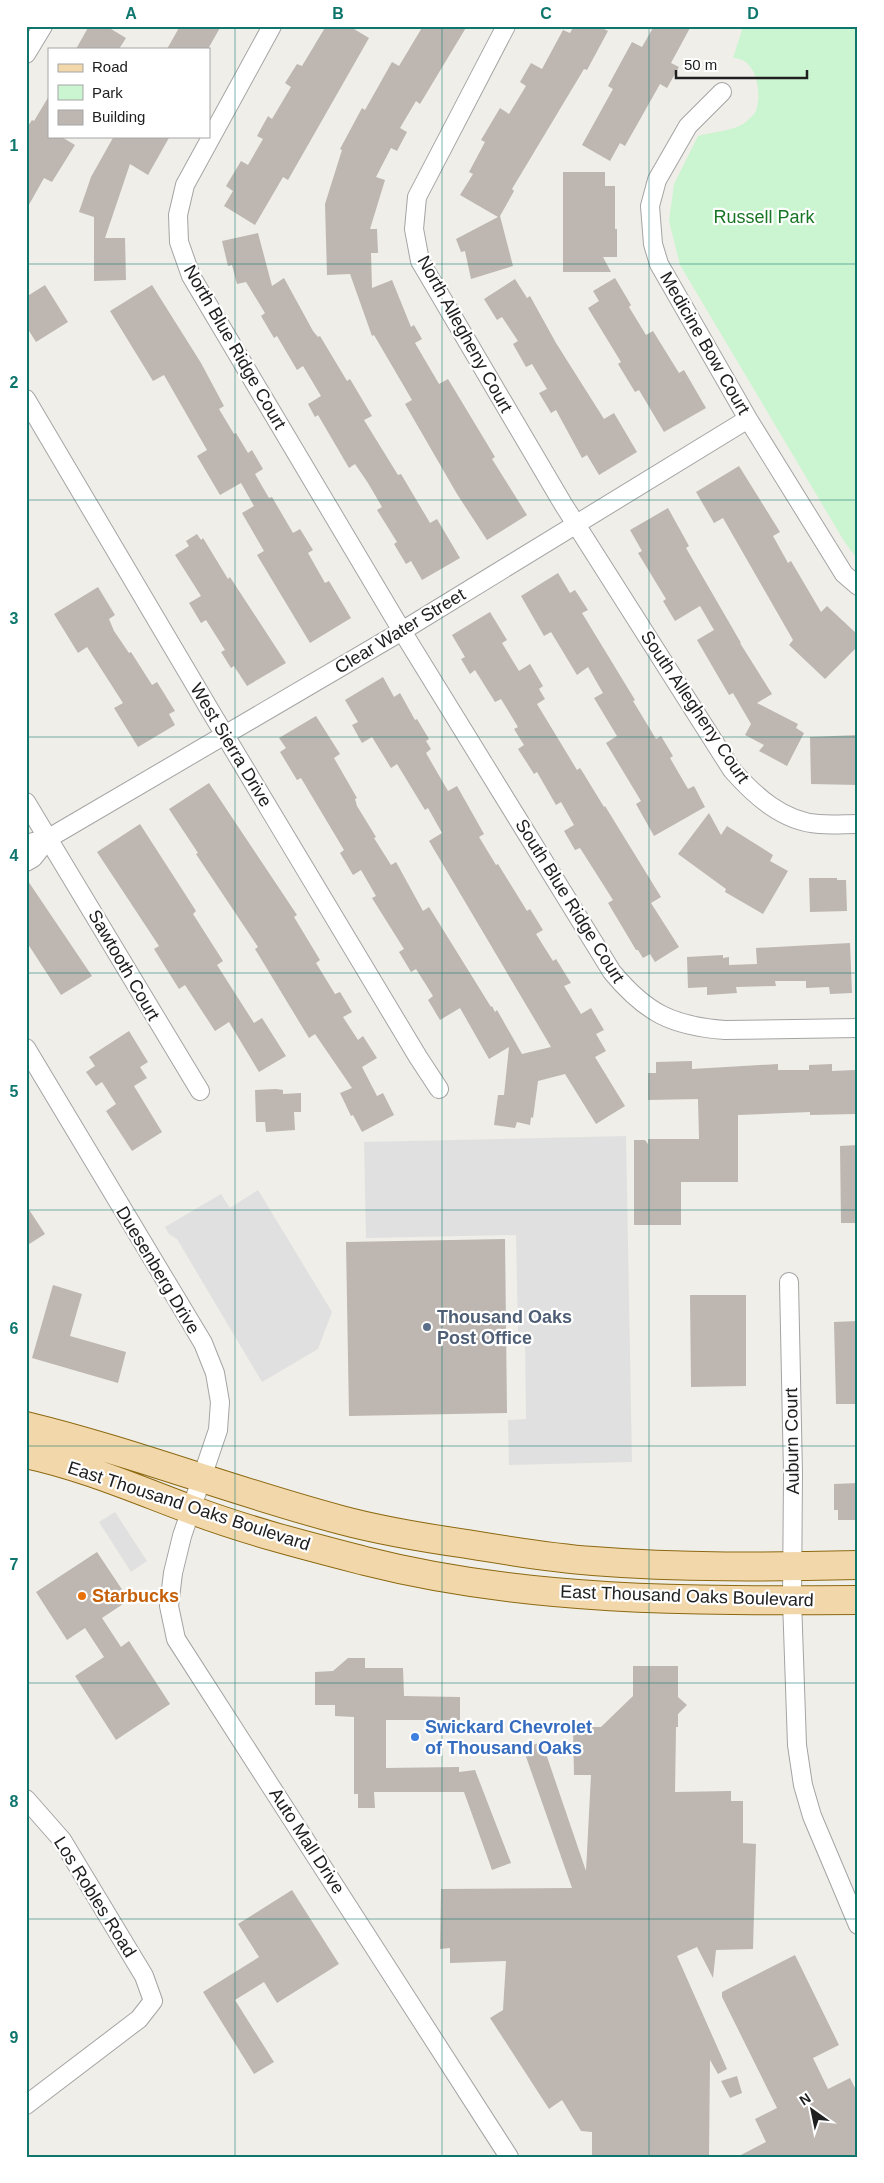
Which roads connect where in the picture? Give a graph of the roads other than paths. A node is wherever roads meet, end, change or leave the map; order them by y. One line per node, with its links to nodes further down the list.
1 (42, 26): 4 (street)
2 (272, 26): 10 (street, North Blue Ridge Court)
3 (506, 26): 8 (street, North Allegheny Court)
4 (26, 54)
5 (722, 92): 7 (street, Medicine Bow Court)
6 (26, 399): 11 (street, West Sierra Drive)
7 (748, 419): 8 (street, Clear Water Street); 9 (street, Medicine Bow Court)
8 (577, 525): 10 (street, Clear Water Street); 13 (street, South Allegheny Court)
9 (858, 586)
10 (402, 631): 11 (street, Clear Water Street); 17 (street, South Blue Ridge Court)
11 (224, 734): 14 (street, Clear Water Street); 19 (street, West Sierra Drive)
12 (26, 802): 14 (street, Sawtooth Court)
13 (858, 824)
14 (49, 838): 15 (street, Clear Water Street); 16 (street, Clear Water Street); 20 (street, Sawtooth Court)
15 (26, 844)
16 (26, 862)
17 (858, 1028)
18 (26, 1048): 24 (street, Duesenberg Drive)
19 (440, 1089)
20 (200, 1092)
21 (789, 1282): 27 (street, Auburn Court)
22 (26, 1426): 24 (main road, East Thousand Oaks Boulevard)
23 (26, 1454): 25 (main road, East Thousand Oaks Boulevard)
24 (201, 1479): 25 (street, Duesenberg Drive); 27 (main road, East Thousand Oaks Boulevard)
25 (191, 1510): 28 (main road, East Thousand Oaks Boulevard); 33 (street, Auto Mall Drive)
26 (858, 1566): 27 (main road, East Thousand Oaks Boulevard)
27 (792, 1567): 28 (street, Auburn Court)
28 (792, 1600): 29 (main road, East Thousand Oaks Boulevard); 31 (street, Auburn Court)
29 (858, 1600)
30 (26, 1799): 32 (street, Los Robles Road)
31 (858, 1925)
32 (26, 2106)
33 (509, 2157)

